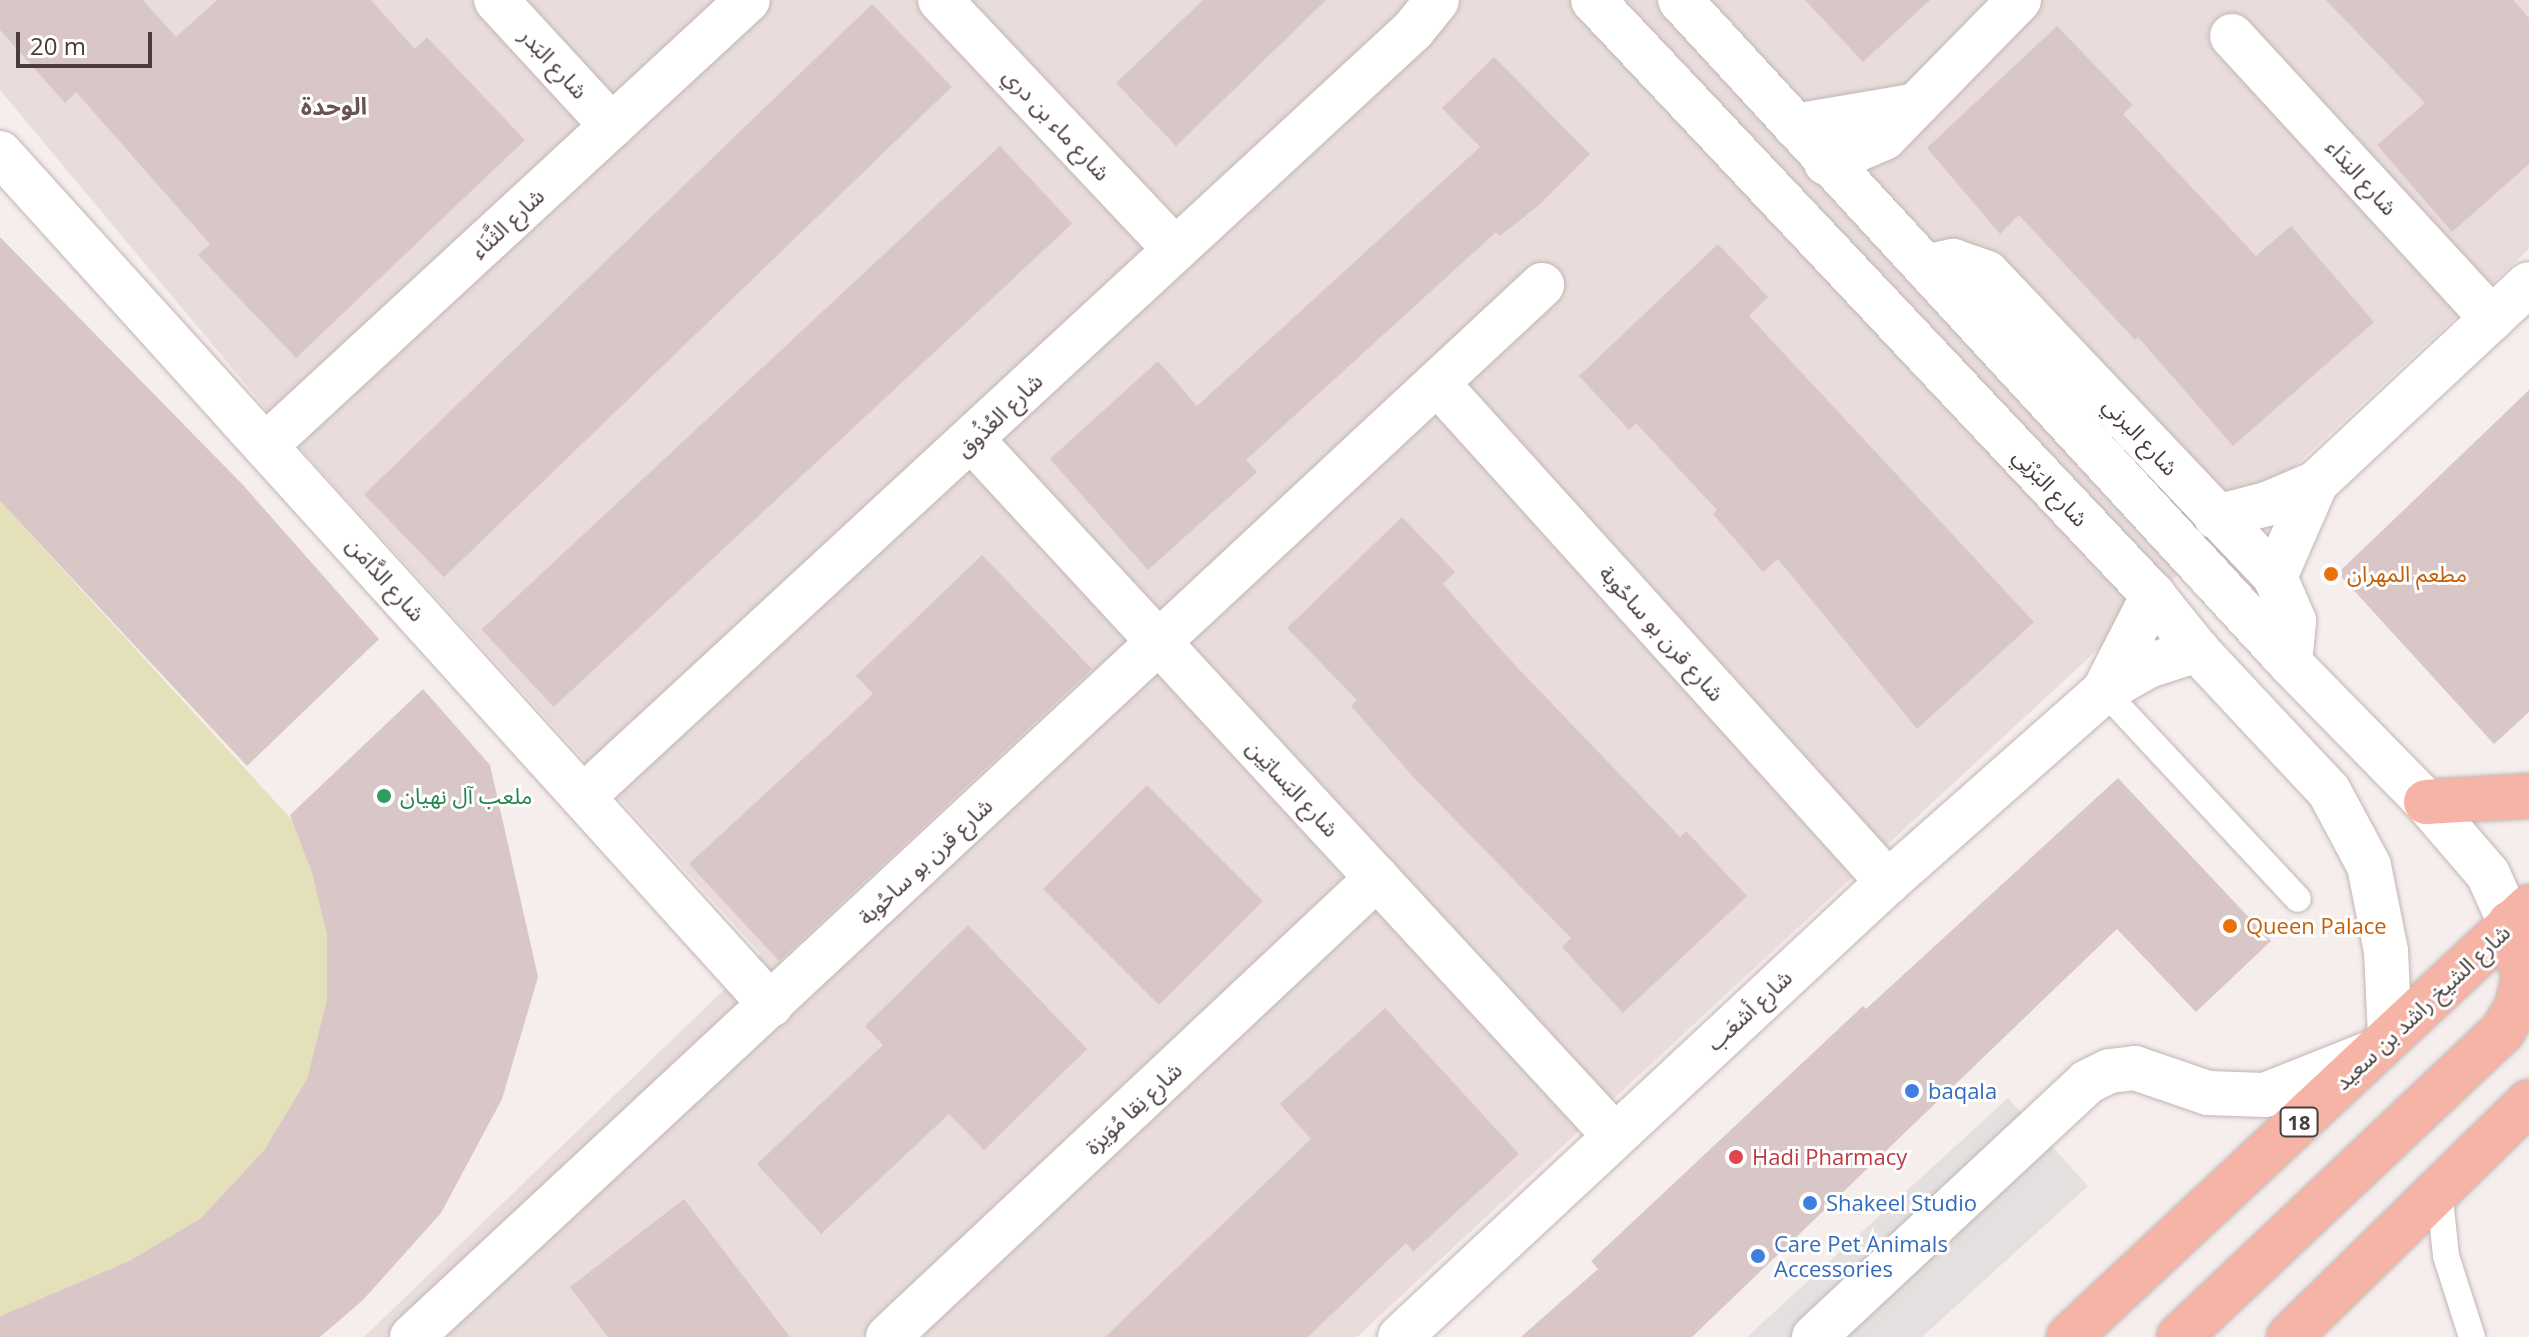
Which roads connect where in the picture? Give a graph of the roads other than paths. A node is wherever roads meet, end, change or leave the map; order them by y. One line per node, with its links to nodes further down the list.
1 (496, 0): 12 (street, شارع البَدر)
2 (748, 0): 12 (street, شارع الثَّنَاء)
3 (940, 0): 16 (street, شارع ماء بن دري)
4 (1468, 0): 8 (street, شارع العُذُوق)
5 (1593, 0): 10 (street, شارع البَرْنِي)
6 (1680, 0): 13 (street)
7 (2019, 0): 11 (street)
8 (1425, 15): 16 (street, شارع العُذُوق)
9 (2232, 36): 20 (street, شارع النِدَاء)
10 (1652, 66): 15 (street); 27 (street, شارع البَرْنِي)
11 (1912, 106): 13 (street); 15 (street)
12 (612, 126): 23 (street, شارع الثَّنَاء)
13 (1795, 126): 15 (street)
14 (0, 153): 23 (street, شارع الدَّامَن)
15 (1826, 163): 17 (street)
16 (1173, 247): 22 (street, شارع العُذُوق)
17 (1929, 266): 25 (street, شارع البرني); 30 (street)
18 (2529, 284): 20 (street)
19 (1542, 285): 21 (street, شارع قرن بو ساحُوبة)
20 (2492, 319): 24 (street)
21 (1437, 383): 28 (street, شارع قرن بو ساحُوبة); 36 (street, شارع قرن بو ساحُوبة)
22 (973, 441): 28 (street, شارع البَساتِين); 33 (street, شارع العُذُوق)
23 (265, 446): 33 (street, شارع الدَّامَن)
24 (2316, 483): 25 (street); 26 (street)
25 (2216, 517): 26 (street, شارع البرني)
26 (2275, 577): 30 (street, شارع البرني)
27 (2153, 595): 29 (street, شارع البَرْنِي); 31 (street, شارع أشعَب)
28 (1158, 641): 35 (street, شارع البَساتِين); 39 (street, شارع قرن بو ساحُوبة)
29 (2197, 650): 31 (street, شارع أشعَب); 40 (street, شارع البَرْنِي)
30 (2290, 663): 34 (street)
31 (2104, 691): 36 (street, شارع أشعَب); 37 (lane)
32 (2529, 796): 34 (main road)
33 (583, 797): 39 (street, شارع الدَّامَن)
34 (2426, 802): 38 (street)
35 (1377, 878): 42 (street, شارع البَساتِين); 45 (street, شارع نِقا مُوَيزة)
36 (1888, 882): 42 (street, شارع أشعَب)
37 (2298, 899)
38 (2520, 915): 40 (main road, شارع الشيخ راشد بن سعيد / 18); 49 (main road)
39 (771, 1005): 44 (street, شارع قرن بو ساحُوبة)
40 (2384, 1042): 47 (street); 48 (main road, شارع الشيخ راشد بن سعيد / 18)
41 (2529, 1102): 43 (main road)
42 (1614, 1135): 46 (street, شارع أشعَب)
43 (2439, 1190): 50 (main road); 51 (lane)
44 (412, 1337)
45 (888, 1337)
46 (1400, 1337)
47 (1814, 1337)
48 (2069, 1337)
49 (2179, 1337)
50 (2289, 1337)
51 (2472, 1337)

